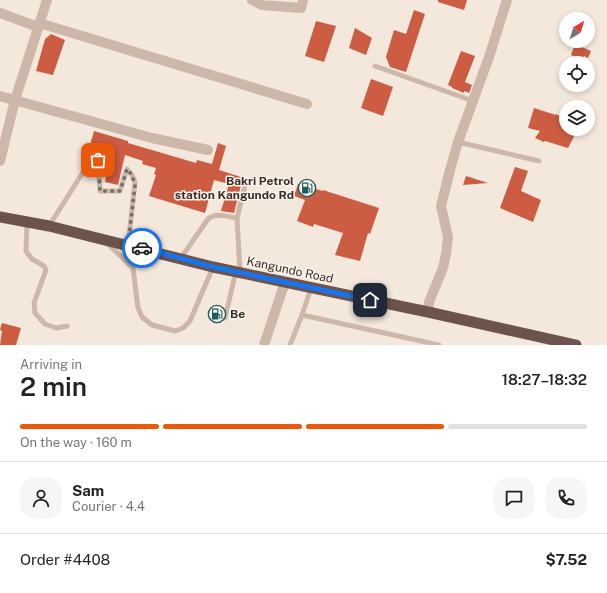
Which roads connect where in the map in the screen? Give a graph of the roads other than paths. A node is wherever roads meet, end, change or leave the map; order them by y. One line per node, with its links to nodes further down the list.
1 (47, 0): 6 (street)
2 (252, 0): 3 (street)
3 (303, 0)
4 (507, 0): 10 (street)
5 (0, 13): 6 (street)
6 (39, 25): 9 (street); 11 (street)
7 (375, 66): 10 (lane)
8 (0, 96): 9 (street)
9 (15, 100): 13 (street); 15 (street)
10 (473, 101): 12 (street)
11 (307, 104)
12 (458, 142): 14 (lane); 28 (street)
13 (208, 150)
14 (539, 161)
15 (0, 162)
16 (245, 186): 18 (lane)
17 (0, 217): 19 (highway, Kangundo Road)
18 (237, 218): 23 (lane); 25 (lane)
19 (27, 222): 20 (highway, Kangundo Road); 31 (lane)
20 (49, 226): 21 (highway, Kangundo Road); 22 (lane)
21 (104, 239): 22 (highway, Kangundo Road); 24 (lane)
22 (128, 245): 23 (highway, Kangundo Road)
23 (181, 258): 24 (highway, Kangundo Road)
24 (213, 267): 25 (highway, Kangundo Road)
25 (238, 272): 26 (highway, Kangundo Road); 30 (lane)
26 (285, 282): 27 (highway, Kangundo Road); 33 (street)
27 (311, 288): 28 (highway, Kangundo Road); 29 (lane)
28 (428, 312): 32 (highway, Kangundo Road)
29 (302, 315): 34 (lane); 35 (lane)
30 (225, 318)
31 (68, 326)
32 (562, 344): 36 (highway, Kangundo Road)
33 (264, 345)
34 (290, 345)
35 (438, 345)
36 (576, 345)

